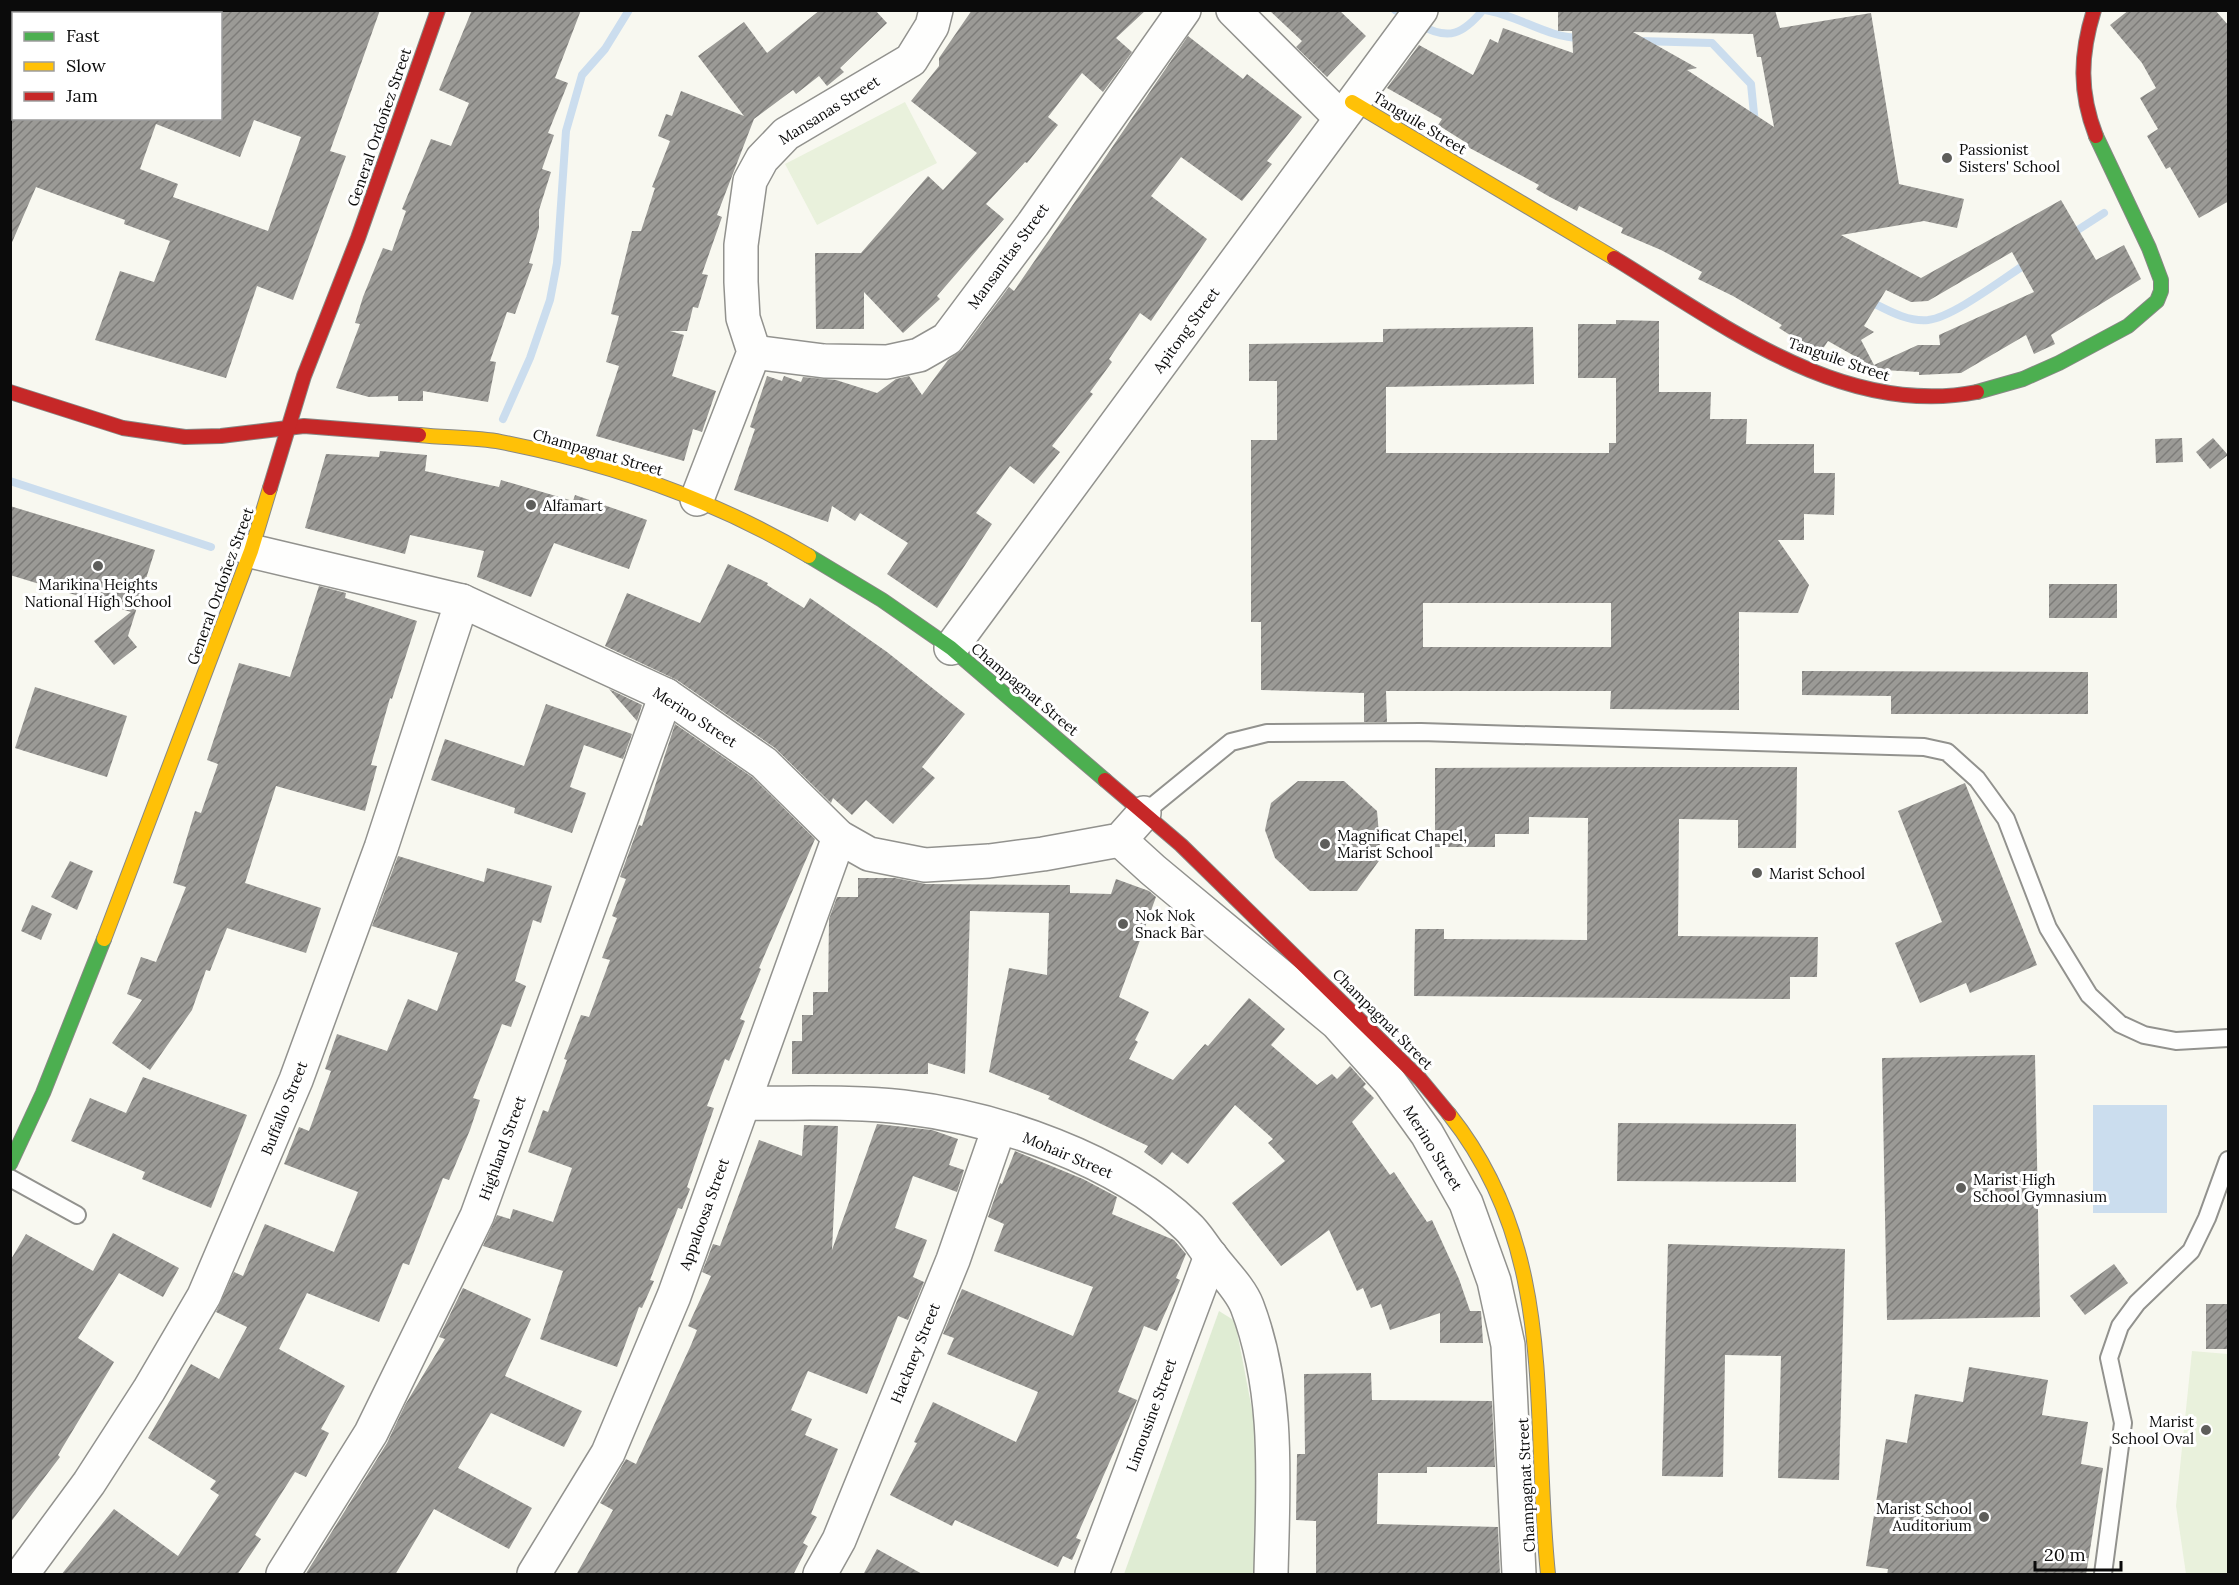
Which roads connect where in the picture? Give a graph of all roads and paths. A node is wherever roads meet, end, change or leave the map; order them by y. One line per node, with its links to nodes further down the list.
1 (438, 10): 10 (street, General Ordoñez Street)
2 (936, 10): 8 (street, Mansanas Street)
3 (1184, 10): 8 (street, Mansanitas Street)
4 (1233, 10): 7 (street)
5 (2094, 10): 7 (street, Tanguile Street)
6 (1416, 18): 7 (street, Apitong Street)
7 (1346, 110): 14 (street, Apitong Street)
8 (754, 352): 11 (street)
9 (10, 392): 10 (street, Champagnat Street)
10 (287, 426): 11 (street, Champagnat Street); 12 (street, General Ordoñez Street)
11 (697, 499): 14 (street, Champagnat Street)
12 (251, 551): 13 (street, Merino Street); 23 (street, General Ordoñez Street)
13 (462, 601): 15 (street, Merino Street); 27 (street, Buffallo Street)
14 (951, 648): 16 (street, Champagnat Street)
15 (666, 695): 17 (street, Merino Street); 28 (street, Highland Street)
16 (1144, 813): 18 (street); 19 (lane); 34 (street, Champagnat Street)
17 (839, 837): 18 (street, Merino Street); 20 (street, Appaloosa Street)
18 (1120, 840): 33 (street, Merino Street)
19 (2229, 1038)
20 (744, 1103): 21 (street, Mohair Street); 29 (street, Appaloosa Street)
21 (999, 1128): 26 (street, Mohair Street); 30 (street, Hackney Street)
22 (2229, 1160): 35 (lane)
23 (10, 1164)
24 (10, 1178): 25 (lane)
25 (77, 1215)
26 (1211, 1256): 31 (street, Limousine Street); 32 (street, Mohair Street)
27 (22, 1575)
28 (283, 1575)
29 (534, 1575)
30 (819, 1575)
31 (1092, 1575)
32 (1271, 1575)
33 (1519, 1575)
34 (1548, 1575)
35 (2103, 1575)

